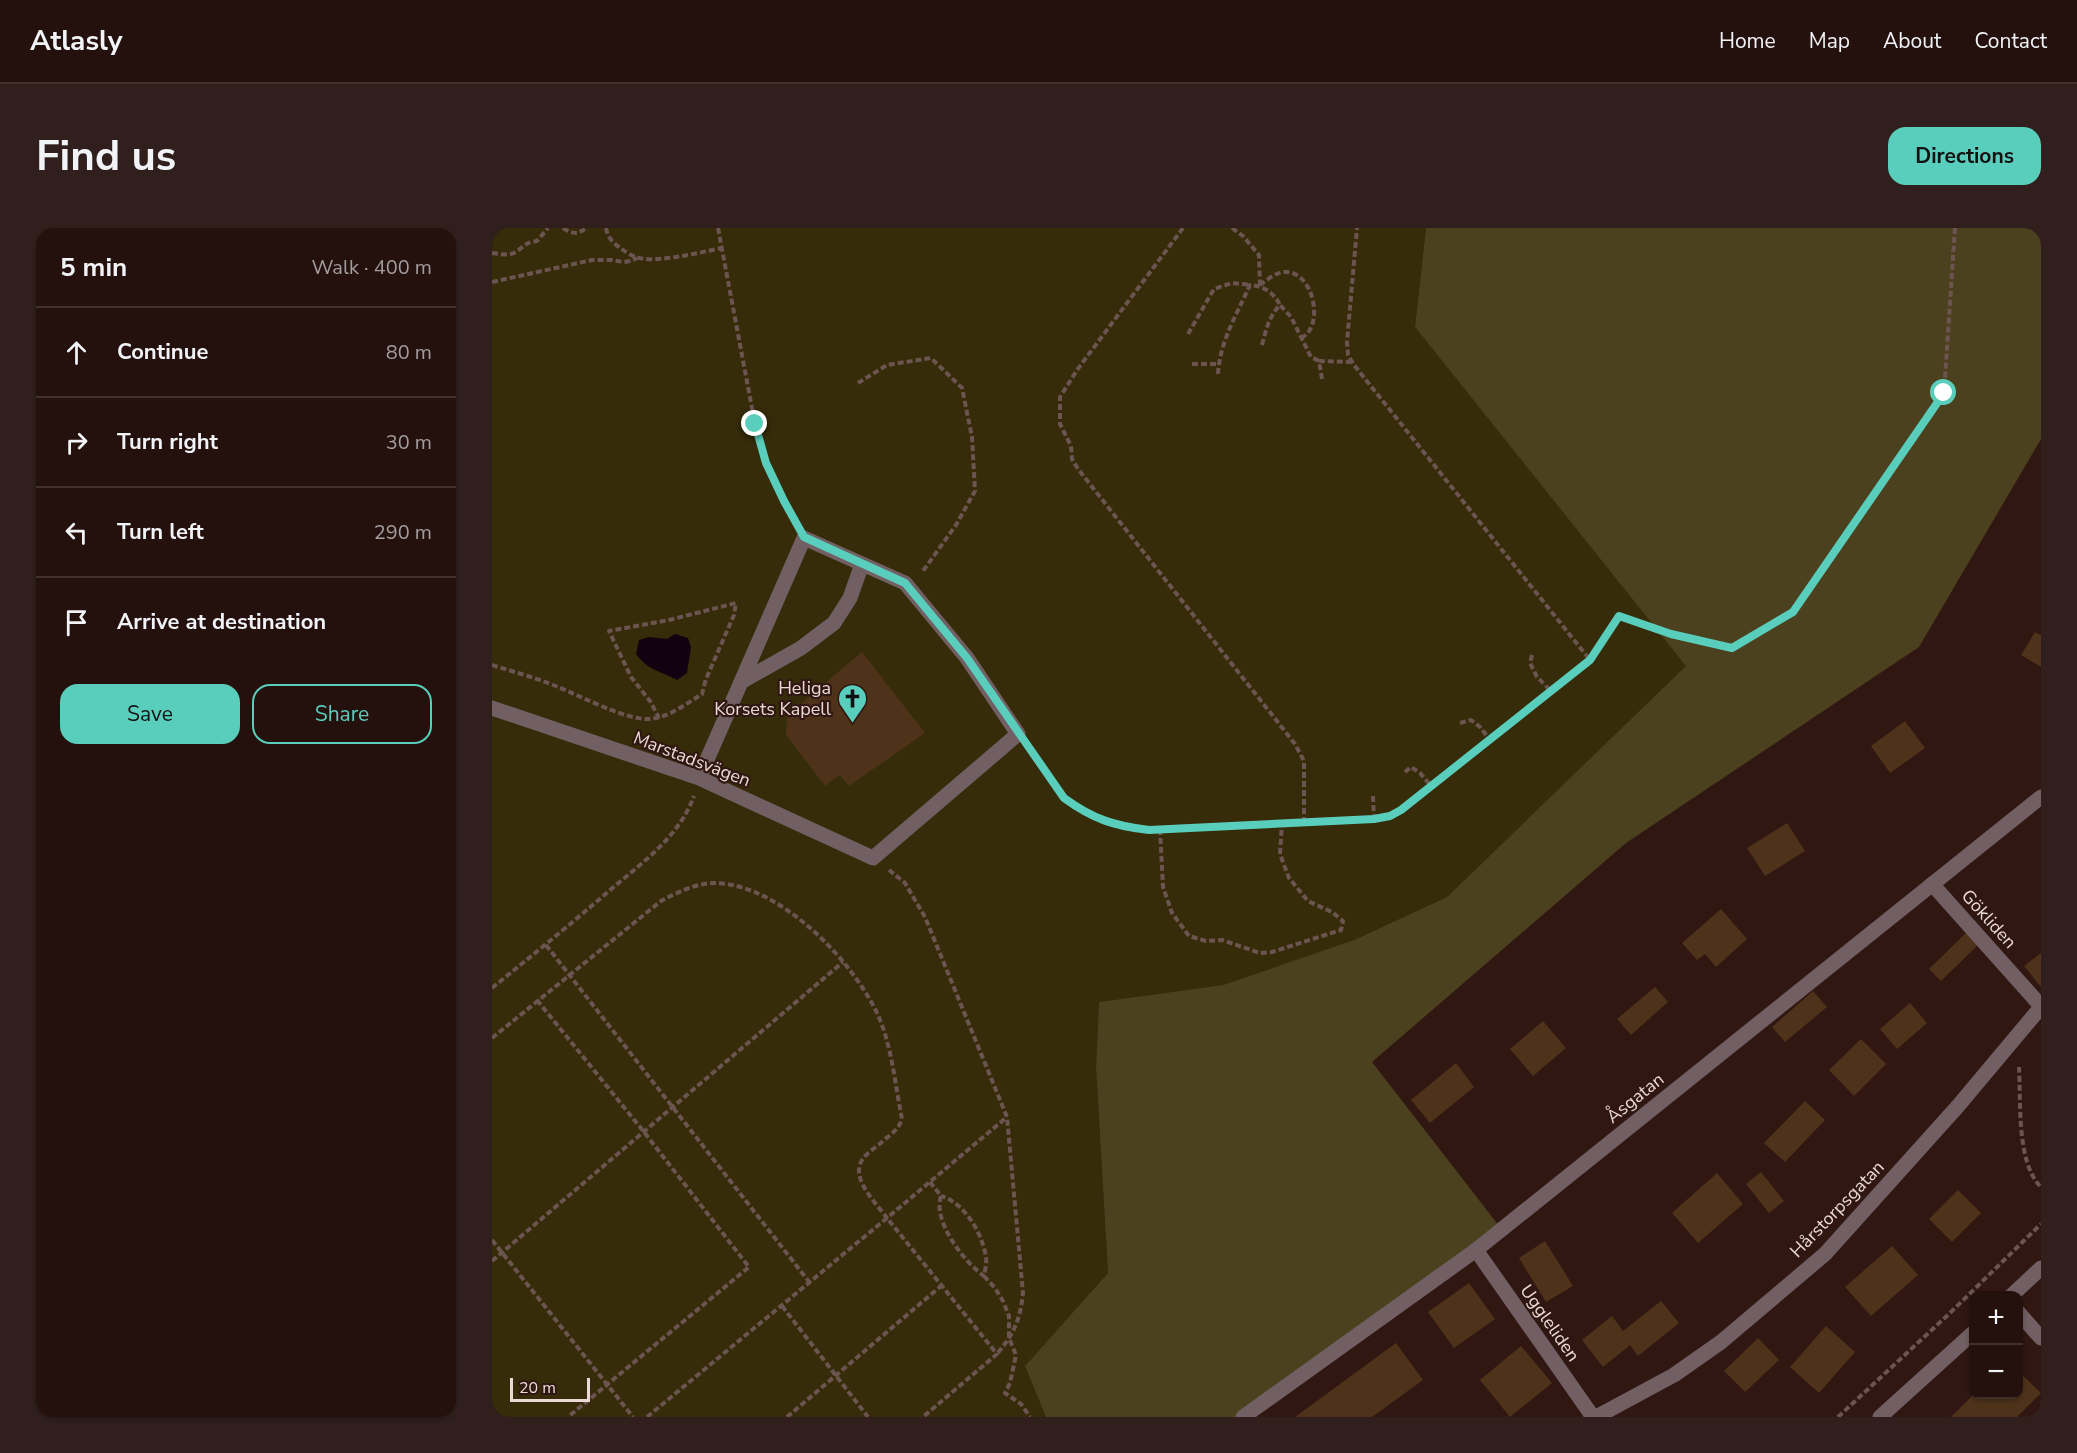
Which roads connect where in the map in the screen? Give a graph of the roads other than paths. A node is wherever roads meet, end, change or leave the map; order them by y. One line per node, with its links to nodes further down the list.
1 (862, 564): 2 (street); 2 (street); 4 (street, Marstadsvägen)
2 (741, 682): 4 (street)
3 (492, 708): 4 (street, Marstadsvägen)
4 (699, 778)
5 (2041, 797): 6 (street, Åsgatan)
6 (1932, 884): 7 (street, Gökliden); 8 (street, Åsgatan)
7 (2041, 1006): 15 (street, Hårstorpsgatan)
8 (1476, 1250): 14 (street, Åsgatan); 15 (street, Uggleliden)
9 (2041, 1268): 10 (street)
10 (2016, 1291)
11 (2023, 1317): 13 (street)
12 (1969, 1337): 16 (street)
13 (2041, 1338)
14 (1243, 1417)
15 (1594, 1417)
16 (1880, 1417)

